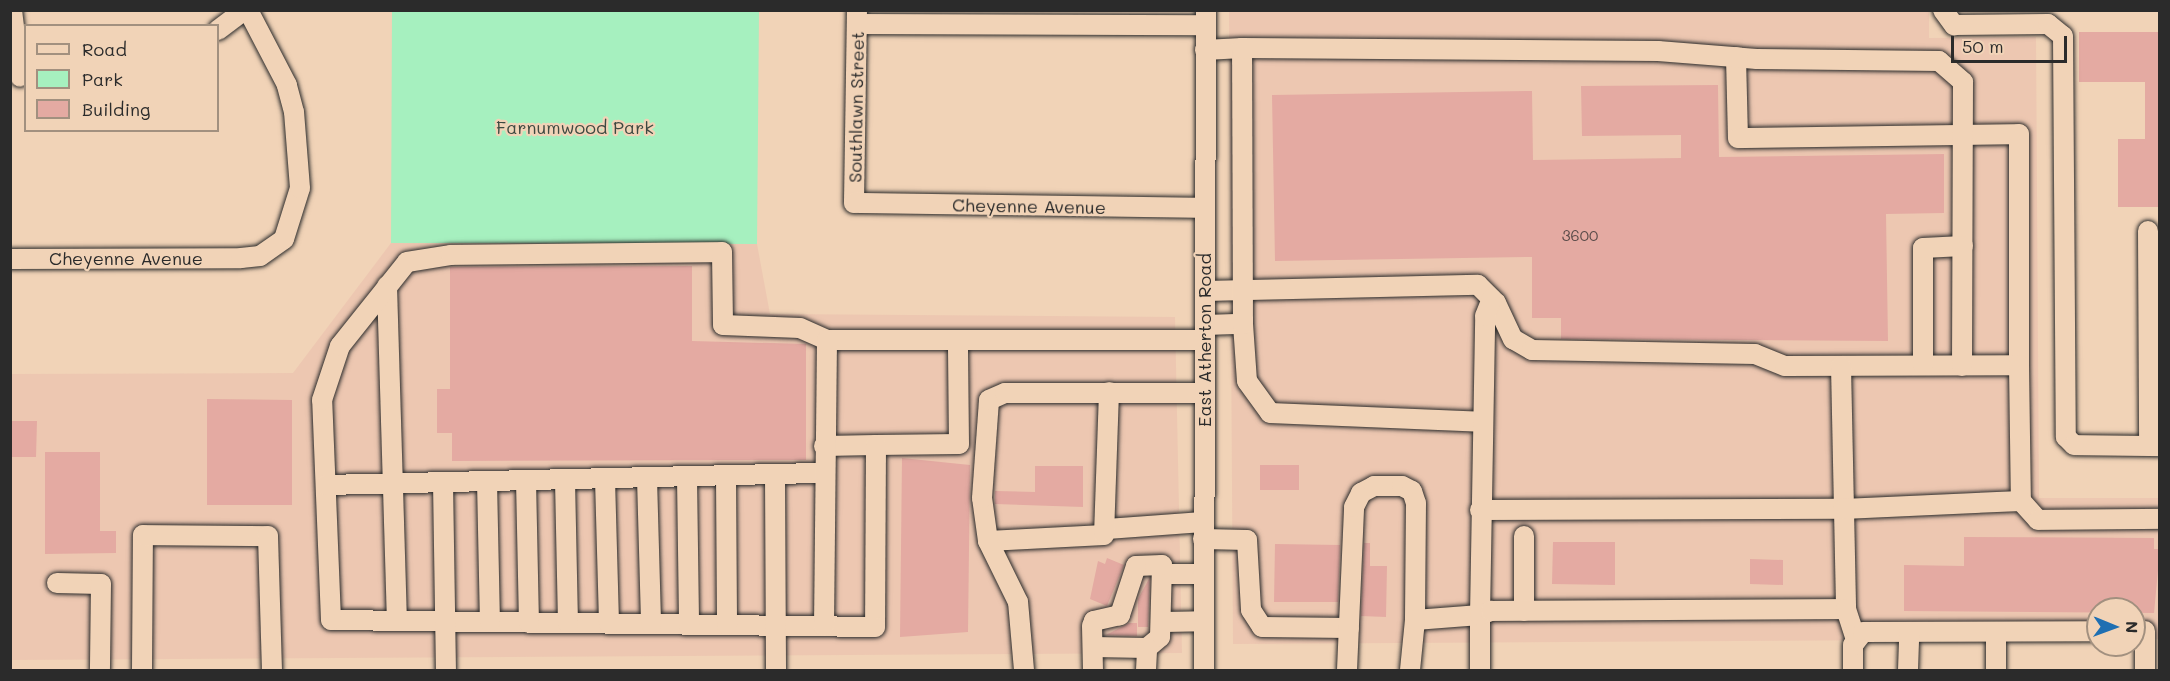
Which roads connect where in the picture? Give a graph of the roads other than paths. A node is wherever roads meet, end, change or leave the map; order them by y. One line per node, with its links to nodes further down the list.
1 (12, 10): 10 (street)
2 (247, 10): 6 (street); 16 (street, Cheyenne Avenue)
3 (1943, 10): 34 (street)
4 (857, 17): 5 (street); 12 (street, Southlawn Street)
5 (1206, 18): 8 (street, East Atherton Road)
6 (219, 29)
7 (1242, 48): 8 (street); 9 (street); 18 (street)
8 (1205, 50): 13 (street, East Atherton Road)
9 (1736, 57): 11 (street); 11 (street)
10 (19, 77)
11 (1963, 133): 15 (street); 26 (street)
12 (854, 203): 13 (street, Cheyenne Avenue)
13 (1204, 208): 19 (street, East Atherton Road)
14 (2148, 231): 34 (street)
15 (1963, 246): 25 (street); 28 (street)
16 (10, 259)
17 (387, 286): 23 (street); 45 (street); 46 (street)
18 (1242, 287): 19 (street); 20 (street); 21 (street)
19 (1205, 291): 22 (street, East Atherton Road)
20 (1492, 299): 27 (street); 31 (street)
21 (1243, 324): 22 (street); 31 (street)
22 (1205, 333): 24 (street); 30 (street, East Atherton Road)
23 (827, 340): 24 (street); 33 (street)
24 (958, 343): 32 (street)
25 (1923, 365): 27 (street); 28 (street)
26 (2019, 365): 28 (street); 47 (street)
27 (1841, 366): 48 (street)
28 (1962, 366)
29 (1109, 392): 30 (street); 51 (street); 54 (street)
30 (1204, 393): 52 (street, East Atherton Road)
31 (1481, 422): 49 (street)
32 (876, 445): 33 (street); 74 (street)
33 (824, 446): 35 (street)
34 (2154, 446)
35 (824, 473): 36 (street); 74 (street)
36 (776, 475): 37 (street); 73 (street)
37 (726, 476): 38 (street); 72 (street)
38 (687, 477): 40 (street); 71 (street)
39 (606, 478): 40 (street); 42 (street); 69 (street)
40 (647, 478): 70 (street)
41 (526, 480): 42 (street); 43 (street); 67 (street)
42 (565, 480): 68 (street)
43 (487, 481): 44 (street); 65 (street)
44 (443, 482): 45 (street); 63 (street)
45 (396, 484): 46 (street); 62 (street)
46 (326, 485): 62 (street)
47 (2021, 501): 48 (street); 50 (street)
48 (1843, 509): 49 (street); 58 (street)
49 (1480, 510): 60 (street)
50 (2160, 519)
51 (1107, 529): 52 (street); 54 (street)
52 (1203, 530): 56 (street, East Atherton Road); 75 (street)
53 (1524, 536): 59 (street)
54 (988, 542): 87 (street)
55 (1165, 574): 56 (street); 66 (street); 80 (street)
56 (1203, 574): 64 (street, East Atherton Road)
57 (57, 583): 82 (street)
58 (1846, 609): 59 (street); 79 (street)
59 (1524, 611): 60 (street)
60 (1480, 615): 61 (street); 93 (street)
61 (1415, 620): 75 (street); 92 (street)
62 (397, 621): 63 (street)
63 (445, 621): 65 (street); 85 (street)
64 (1203, 621): 66 (street); 90 (street, East Atherton Road)
65 (490, 622): 67 (street)
66 (1164, 622): 81 (street)
67 (529, 623): 68 (street)
68 (568, 623): 69 (street)
69 (609, 624): 70 (street)
70 (651, 624): 71 (street)
71 (688, 625): 72 (street)
72 (728, 625): 73 (street)
73 (775, 626): 74 (street); 86 (street)
74 (824, 626)
75 (1349, 628): 91 (street)
76 (2086, 631): 78 (street)
77 (1909, 632): 78 (street); 79 (street); 95 (street)
78 (1996, 632): 96 (street)
79 (1855, 637): 94 (street)
80 (1093, 647): 81 (street); 88 (street)
81 (1147, 648): 89 (street)
82 (100, 670)
83 (142, 670): 84 (street)
84 (272, 670)
85 (446, 670)
86 (776, 670)
87 (1024, 670)
88 (1093, 670)
89 (1146, 670)
90 (1204, 670)
91 (1347, 670)
92 (1410, 670)
93 (1480, 670)
94 (1853, 670)
95 (1908, 670)
96 (1996, 670)

